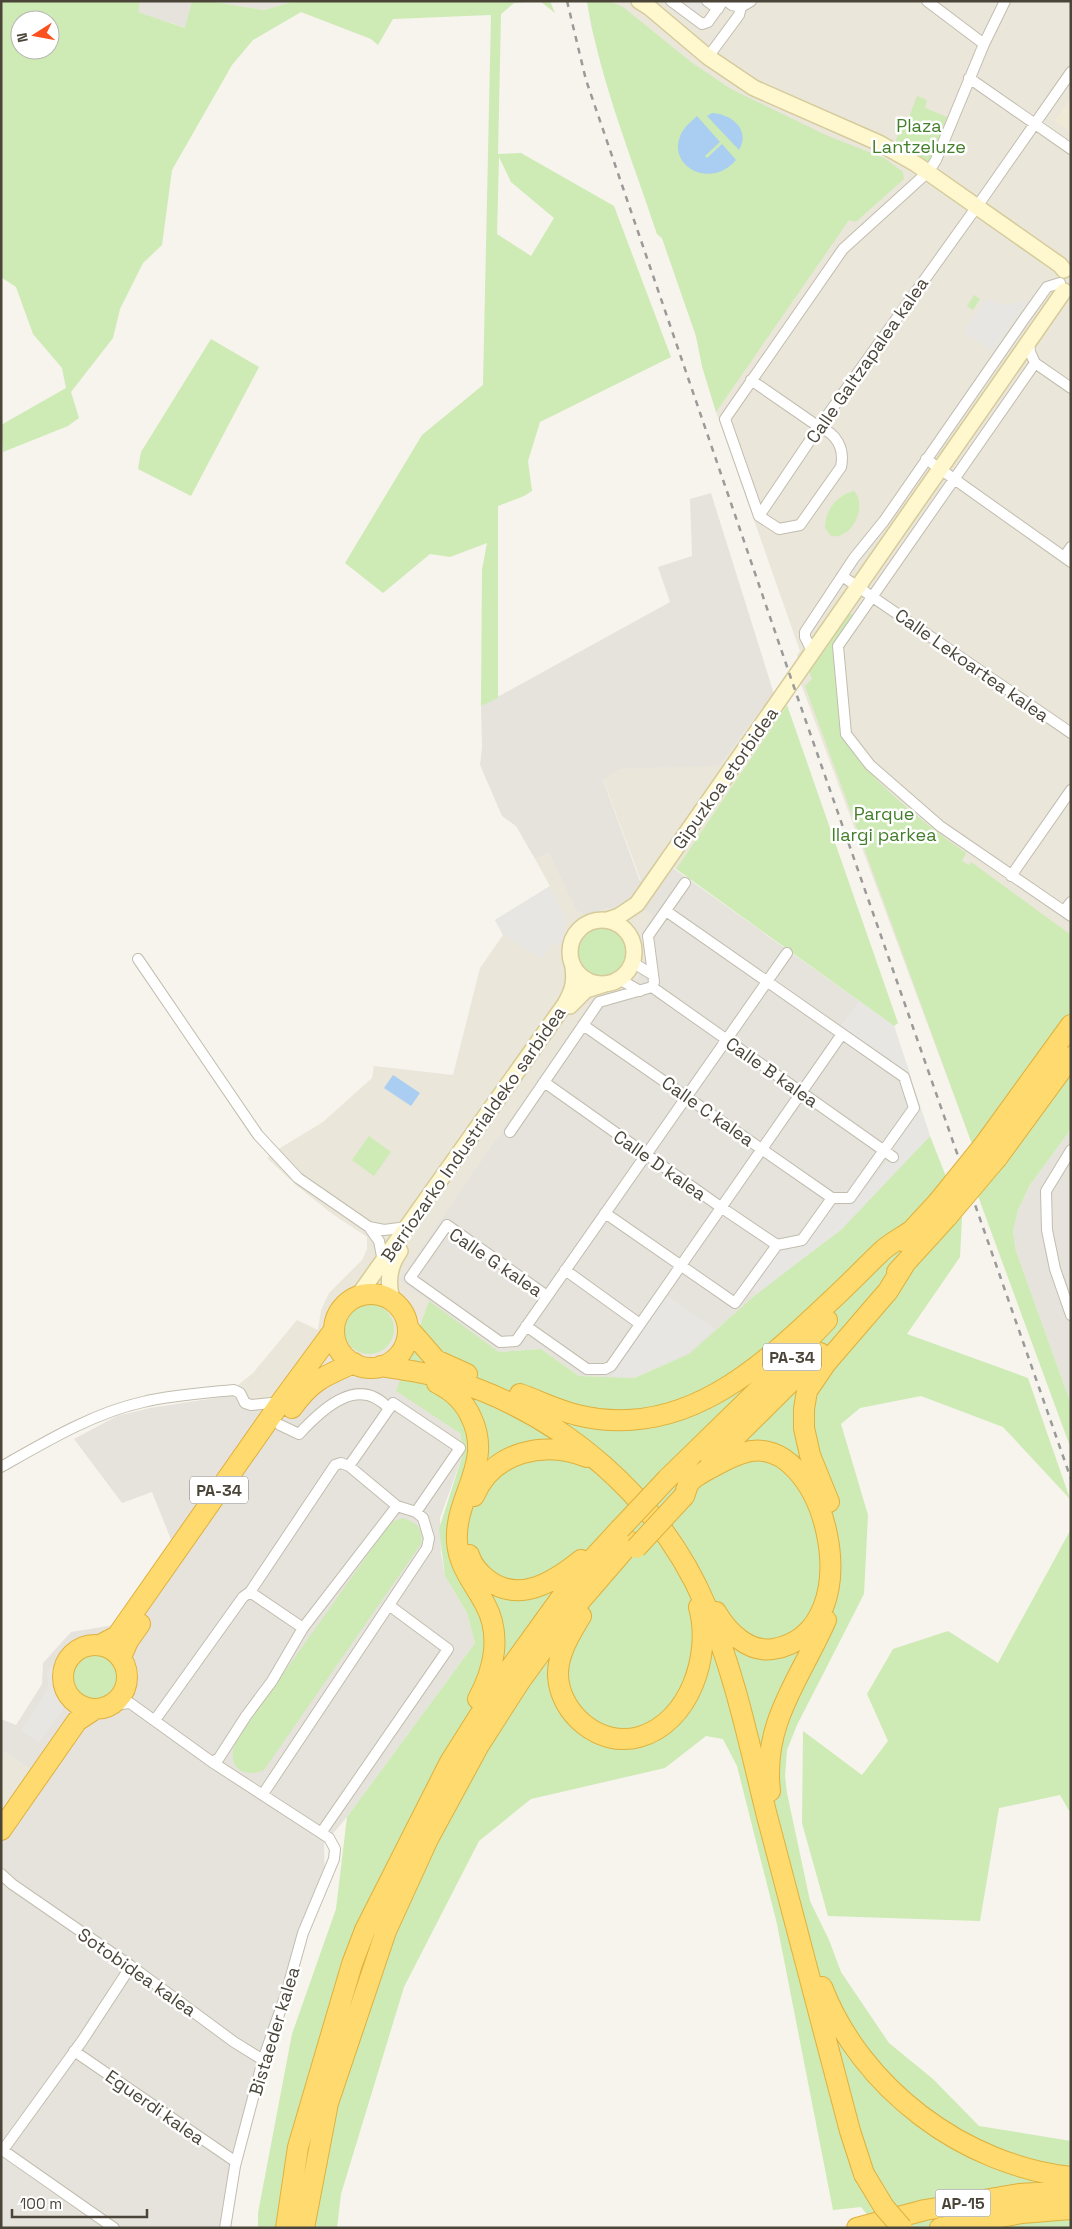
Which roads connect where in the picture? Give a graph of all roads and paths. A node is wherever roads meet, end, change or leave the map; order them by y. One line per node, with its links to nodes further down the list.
1 (639, 1): 11 (main road)
2 (671, 1): 8 (street)
3 (707, 1): 8 (street)
4 (727, 1): 9 (street)
5 (751, 1): 9 (street)
6 (927, 1): 10 (street)
7 (1005, 1): 10 (street)
8 (721, 5)
9 (741, 7): 11 (street)
10 (984, 44): 13 (street)
11 (708, 57): 16 (main road)
12 (1071, 72): 14 (street, Calle Galtzapalea kalea)
13 (969, 78): 14 (street); 16 (street)
14 (1034, 123): 15 (street); 17 (street, Calle Galtzapalea kalea)
15 (1071, 149)
16 (929, 172): 17 (main road); 23 (street)
17 (977, 206): 18 (main road); 25 (street, Calle Galtzapalea kalea)
18 (1066, 281): 19 (main road, Gipuzkoa etorbidea); 20 (street)
19 (1029, 342): 21 (street); 22 (main road, Gipuzkoa etorbidea)
20 (994, 363): 22 (street); 26 (street)
21 (1035, 363): 24 (street); 28 (street)
22 (1008, 373): 27 (main road, Gipuzkoa etorbidea)
23 (751, 380): 25 (street); 29 (street)
24 (1071, 388)
25 (819, 427): 29 (street, Calle Galtzapalea kalea); 29 (street)
26 (926, 459): 27 (street); 32 (street)
27 (940, 469): 28 (street); 33 (main road, Gipuzkoa etorbidea)
28 (954, 480): 31 (street); 34 (street)
29 (759, 516)
30 (1071, 547): 31 (street)
31 (1067, 560)
32 (842, 576): 33 (street); 35 (street)
33 (858, 586): 34 (street); 35 (main road, Gipuzkoa etorbidea)
34 (873, 596): 36 (street, Calle Lekoartea kalea); 38 (street)
35 (813, 653): 41 (main road, Gipuzkoa etorbidea)
36 (1071, 733)
37 (1071, 790): 38 (street)
38 (1011, 876): 43 (street)
39 (685, 883): 42 (street)
40 (1071, 902): 43 (street)
41 (637, 904): 44 (main road, Gipuzkoa etorbidea); 45 (main road, Gipuzkoa etorbidea)
42 (666, 911): 50 (street); 52 (street)
43 (1067, 914)
44 (607, 920): 45 (main road); 49 (main road)
45 (630, 936): 48 (main road)
46 (787, 953): 52 (street)
47 (138, 959): 73 (street)
48 (632, 962): 50 (street); 51 (main road)
49 (573, 967): 51 (main road); 74 (main road, Berriozarko Industrialdeko sarbidea)
50 (653, 975): 53 (street)
51 (612, 981): 54 (street); 83 (main road, Berriozarko Industrialdeko sarbidea)
52 (767, 981): 57 (street); 58 (street)
53 (652, 987): 54 (street); 58 (street, Calle B kalea)
54 (640, 991): 55 (street)
55 (583, 1025): 60 (street); 62 (street, Calle C kalea)
56 (1071, 1025): 66 (highway, PA-34)
57 (842, 1034): 61 (street); 67 (street)
58 (726, 1039): 61 (street, Calle B kalea); 62 (street)
59 (1071, 1057): 66 (highway, PA-34)
60 (544, 1082): 63 (street); 68 (street, Calle D kalea)
61 (802, 1092): 64 (street); 67 (street, Calle B kalea)
62 (686, 1096): 64 (street, Calle C kalea); 68 (street)
63 (510, 1132)
64 (762, 1149): 69 (street, Calle C kalea); 70 (street)
65 (1071, 1150): 84 (street)
66 (990, 1152): 71 (highway, PA-34, bridge)
67 (888, 1154): 69 (street)
68 (646, 1155): 70 (street, Calle D kalea); 72 (street)
69 (832, 1198): 76 (street)
70 (722, 1208): 76 (street, Calle D kalea); 79 (street)
71 (943, 1209): 75 (highway, PA-34); 78 (highway, PA-34)
72 (606, 1212): 79 (street); 80 (street)
73 (369, 1227): 74 (street); 77 (street)
74 (407, 1227): 77 (main road, Berriozarko Industrialdeko sarbidea)
75 (911, 1231): 92 (highway); 99 (highway, PA-34)
76 (777, 1245): 79 (street)
77 (383, 1261): 81 (main road, Berriozarko Industrialdeko sarbidea)
78 (906, 1262): 99 (highway, PA-34); 116 (highway)
79 (681, 1266): 85 (street)
80 (565, 1270): 82 (street); 85 (street)
81 (358, 1296): 83 (highway); 88 (highway, PA-34)
82 (547, 1296): 86 (street); 86 (street, Calle G kalea)
83 (392, 1299): 87 (highway)
84 (1071, 1315)
85 (640, 1324): 86 (street)
86 (526, 1326)
87 (408, 1328): 90 (highway); 92 (highway)
88 (334, 1330): 89 (highway); 93 (highway, PA-34)
89 (354, 1363): 90 (highway); 95 (highway, PA-34)
90 (380, 1366): 91 (highway)
91 (420, 1373): 96 (highway); 121 (highway)
92 (485, 1381): 105 (highway)
93 (281, 1402): 98 (street); 108 (highway, PA-34)
94 (389, 1409): 95 (street); 97 (street); 101 (street)
95 (280, 1425): 109 (highway, PA-34)
96 (596, 1460): 102 (highway); 103 (highway)
97 (349, 1466): 100 (street); 104 (street)
98 (1, 1467)
99 (680, 1487): 102 (highway, PA-34, bridge); 105 (highway)
100 (397, 1506): 101 (street); 107 (street)
101 (416, 1512): 106 (street)
102 (629, 1540): 103 (highway); 121 (highway); 133 (highway)
103 (679, 1554): 135 (highway, bridge)
104 (250, 1592): 107 (street); 112 (street)
105 (711, 1603): 116 (highway)
106 (390, 1606): 114 (street); 118 (street)
107 (303, 1628): 113 (street)
108 (100, 1644): 109 (highway); 110 (highway, PA-34)
109 (121, 1657): 111 (highway)
110 (69, 1695): 111 (highway); 115 (highway, PA-34)
111 (103, 1707): 112 (street); 117 (highway)
112 (155, 1720): 113 (street)
113 (212, 1762): 114 (street)
114 (263, 1794): 118 (street)
115 (1, 1813)
116 (773, 1818): 127 (highway)
117 (1, 1830)
118 (321, 1834): 124 (street, Bistaeder kalea)
119 (1, 1874): 120 (street, Sotobidea kalea)
120 (6, 1882): 122 (street, Sotobidea kalea)
121 (365, 1930): 132 (highway)
122 (131, 1966): 123 (street); 124 (street, Sotobidea kalea)
123 (74, 2052): 125 (street); 126 (street, Eguerdi kalea)
124 (263, 2060): 126 (street, Bistaeder kalea)
125 (2, 2150): 130 (street)
126 (236, 2162): 131 (street, Bistaeder kalea)
127 (1071, 2177)
128 (1071, 2191): 134 (highway, AP-15)
129 (1071, 2209): 136 (highway, AP-15)
130 (114, 2228)
131 (225, 2228)
132 (286, 2228)
133 (304, 2228)
134 (857, 2228)
135 (902, 2228)
136 (940, 2228)

